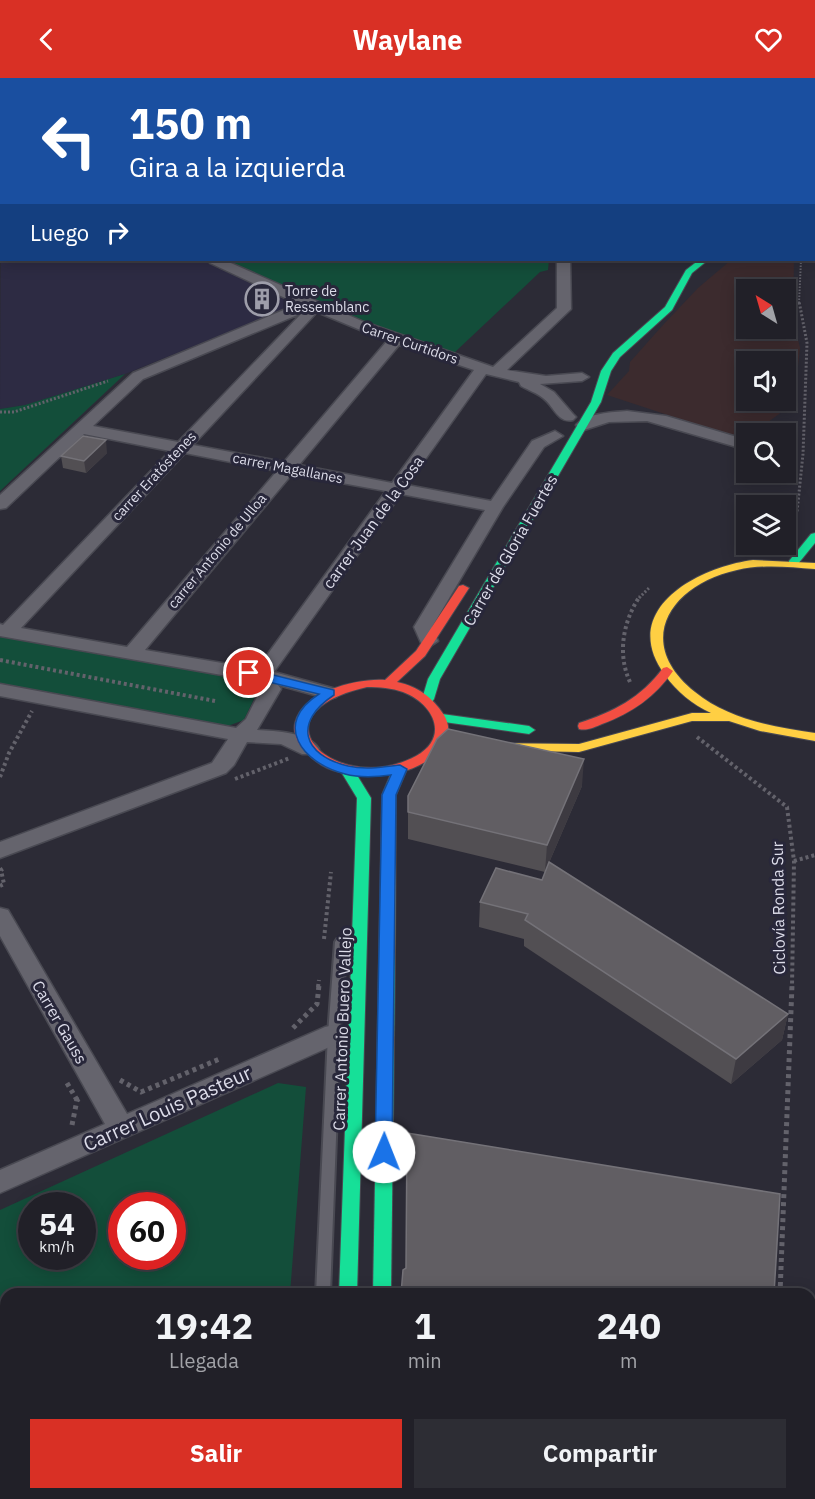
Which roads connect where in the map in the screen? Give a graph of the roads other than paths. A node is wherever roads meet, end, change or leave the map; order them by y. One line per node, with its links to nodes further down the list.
1 (217, 261): 4 (street, Carrer Curtidors)
2 (564, 261): 12 (street, carrer Juan de la Cosa)
3 (702, 261): 14 (main road, Carrer de Gloria Fuertes)
4 (311, 307): 6 (street, Carrer Curtidors); 7 (street, carrer Eratóstenes); 8 (street)
5 (650, 307): 11 (main road)
6 (336, 317): 7 (street); 10 (street, Carrer Curtidors)
7 (301, 322): 9 (street, carrer Eratóstenes)
8 (247, 331): 9 (street); 18 (street)
9 (283, 340): 21 (street, carrer Eratóstenes)
10 (395, 340): 12 (street, Carrer Curtidors); 22 (street, carrer Antonio de Ulloa)
11 (610, 341)
12 (496, 372): 13 (street, Carrer Curtidors); 15 (street, Carrer Curtidors); 24 (street, carrer Juan de la Cosa)
13 (584, 373): 15 (main road)
14 (597, 400): 16 (street); 17 (main road, Carrer de Gloria Fuertes)
15 (573, 407): 19 (main road, Carrer de Gloria Fuertes)
16 (645, 414): 17 (street); 20 (street)
17 (584, 425): 39 (main road, Carrer de Gloria Fuertes)
18 (81, 429): 21 (street, carrer Magallanes); 25 (street)
19 (555, 436): 23 (main road, Carrer de Gloria Fuertes); 26 (street, Carrer de Gloria Fuertes)
20 (736, 442)
21 (181, 448): 22 (street, carrer Magallanes); 31 (street, carrer Eratóstenes)
22 (287, 468): 24 (street, carrer Magallanes); 33 (street, carrer Antonio de Ulloa)
23 (525, 488)
24 (397, 489): 26 (street, carrer Magallanes); 35 (street, carrer Juan de la Cosa)
25 (0, 504)
26 (495, 507): 32 (street, Carrer de Gloria Fuertes)
27 (815, 536): 28 (main road)
28 (793, 563): 29 (main road); 34 (main road)
29 (815, 566)
30 (468, 581): 32 (main road, Carrer de Gloria Fuertes)
31 (4, 631): 33 (street)
32 (429, 641): 36 (main road, Carrer de Gloria Fuertes)
33 (133, 651): 35 (street)
34 (667, 671): 40 (main road); 42 (main road)
35 (262, 676): 38 (street); 45 (street)
36 (388, 684): 38 (main road); 39 (main road)
37 (0, 690): 45 (street)
38 (329, 693): 49 (main road)
39 (428, 699): 41 (main road)
40 (730, 717): 44 (main road); 47 (main road)
41 (442, 718): 43 (main road); 50 (main road)
42 (567, 728)
43 (543, 729)
44 (787, 734): 46 (main road); 48 (main road)
45 (240, 735): 49 (street); 54 (street)
46 (815, 737)
47 (476, 744)
48 (806, 749)
49 (301, 753): 51 (main road)
50 (400, 769): 51 (main road); 62 (main road)
51 (347, 770): 52 (main road, Carrer Antonio Buero Vallejo)
52 (364, 824): 53 (lane); 61 (main road, Carrer Antonio Buero Vallejo)
53 (349, 845)
54 (0, 850)
55 (0, 916): 58 (street, Carrer Gauss)
56 (343, 924): 57 (lane)
57 (334, 1034): 58 (street, Carrer Louis Pasteur); 60 (lane)
58 (121, 1128): 59 (street, Carrer Louis Pasteur)
59 (0, 1182)
60 (323, 1288)
61 (348, 1288)
62 (382, 1288)

